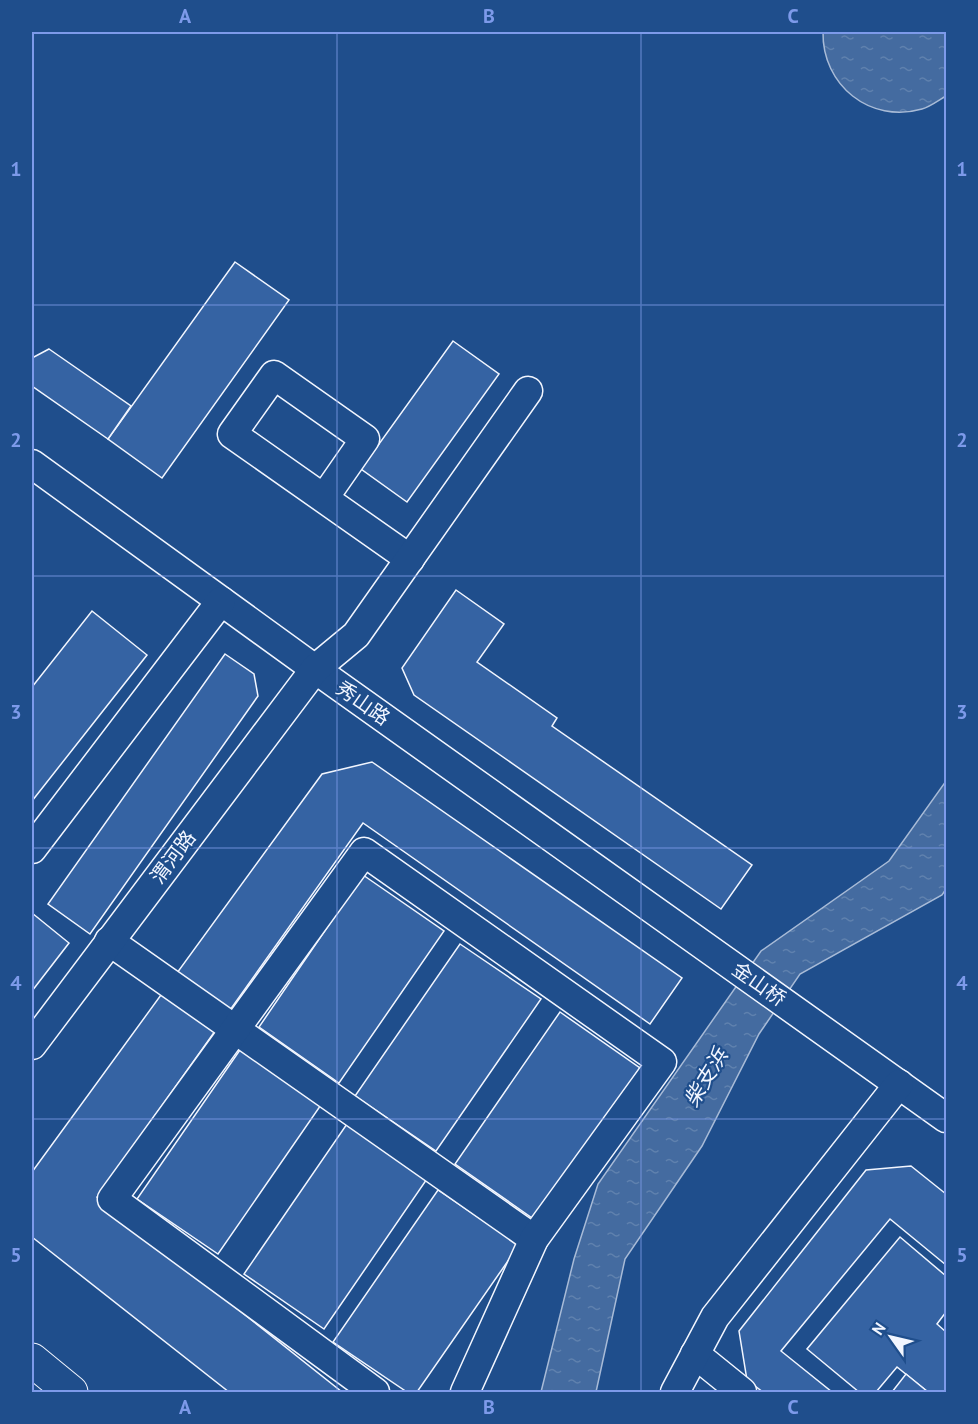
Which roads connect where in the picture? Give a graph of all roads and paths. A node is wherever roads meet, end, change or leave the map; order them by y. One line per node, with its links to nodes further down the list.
1 (528, 391): 4 (street, 渭河路)
2 (32, 464): 5 (street, 秀山路)
3 (324, 498): 3 (street); 4 (street)
4 (410, 559): 6 (street, 渭河路)
5 (221, 601): 6 (street, 秀山路); 7 (street)
6 (315, 669): 8 (street, 秀山路); 9 (street, 渭河路)
7 (32, 849)
8 (696, 940): 12 (street, 金山桥)
9 (110, 941): 10 (street); 11 (street, 渭河路)
10 (235, 1030): 14 (street); 14 (street); 18 (street)
11 (32, 1045)
12 (899, 1084): 13 (street, 金山桥); 15 (street)
13 (946, 1118)
14 (534, 1239): 19 (street)
15 (695, 1354): 20 (street); 21 (street)
16 (32, 1360): 17 (main road)
17 (71, 1392)
18 (375, 1392)
19 (465, 1392)
20 (675, 1392)
21 (742, 1392)

